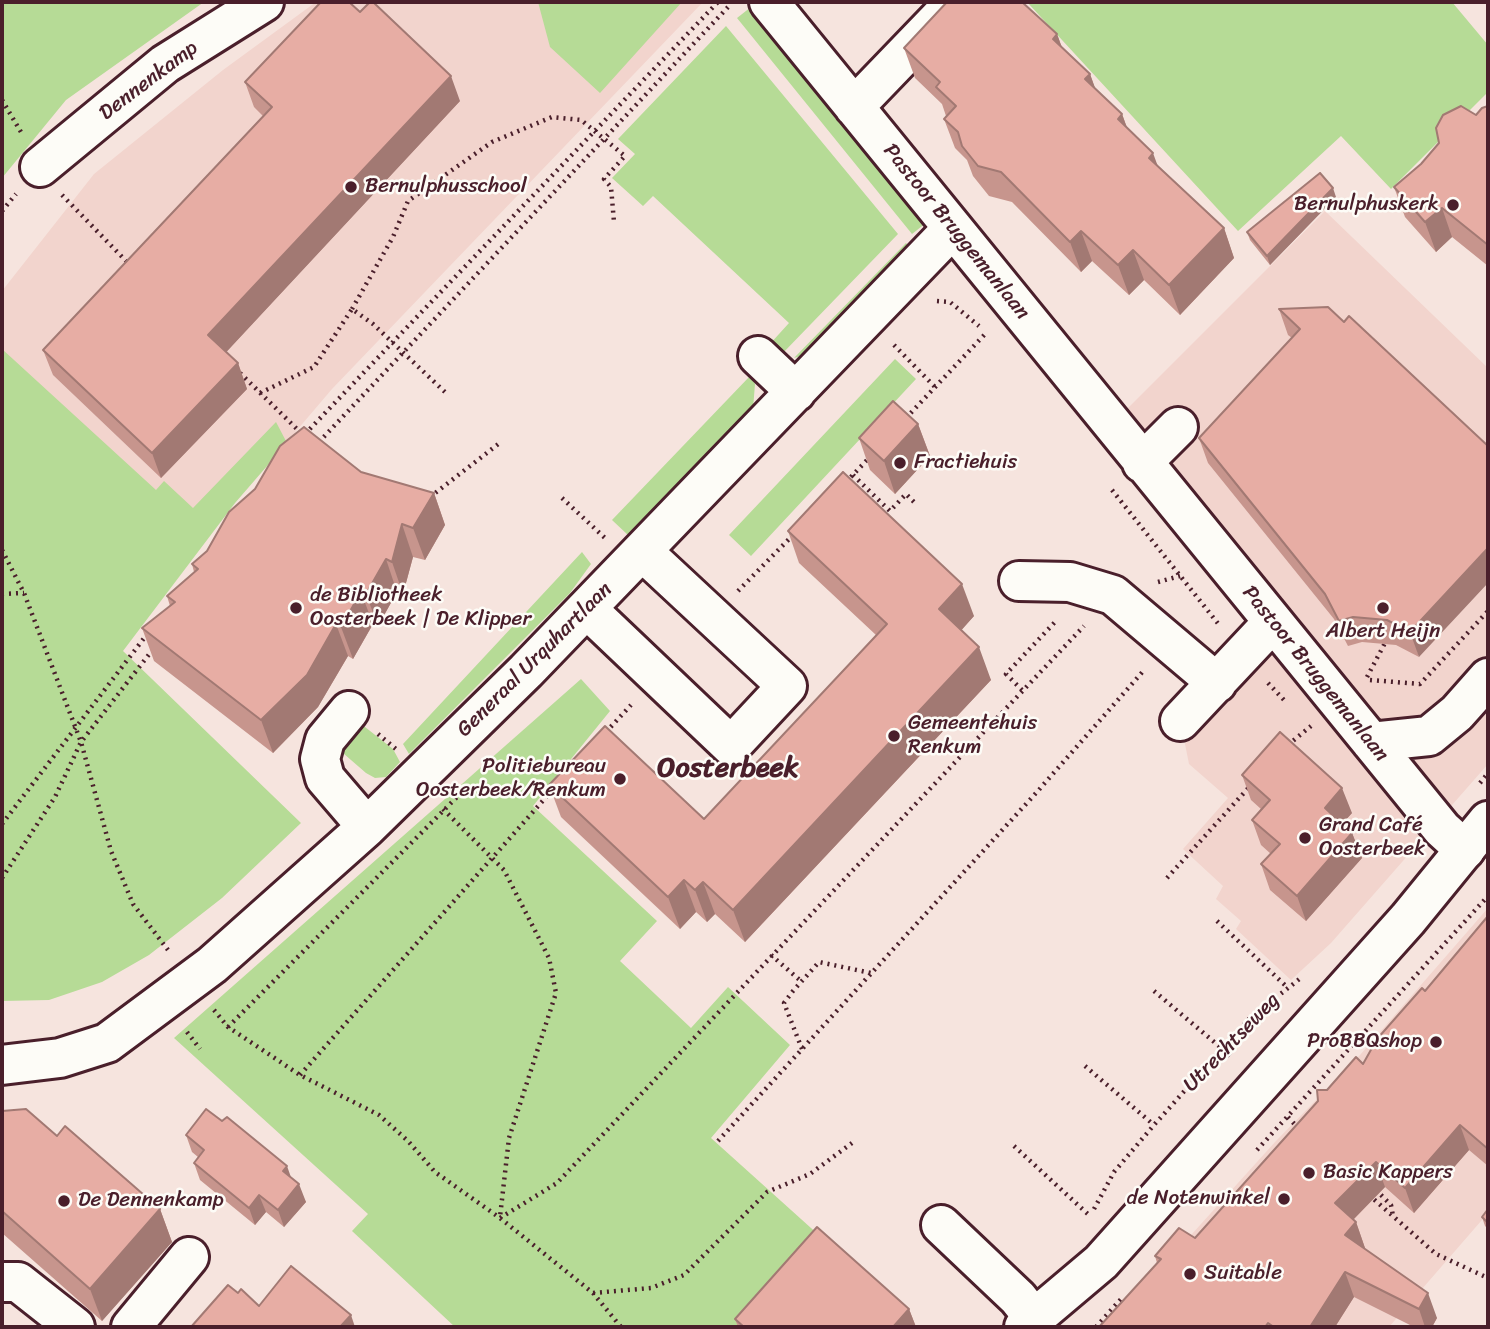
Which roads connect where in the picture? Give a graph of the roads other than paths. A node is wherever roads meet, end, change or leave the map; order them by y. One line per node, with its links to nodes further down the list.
1 (264, 2): 5 (street, Dennenkamp)
2 (769, 2): 4 (street, Pastoor Bruggemanlaan)
3 (954, 2): 4 (street)
4 (854, 107): 6 (street, Pastoor Bruggemanlaan)
5 (40, 167)
6 (953, 228): 8 (street, Generaal Urquhartlaan); 10 (street, Pastoor Bruggemanlaan)
7 (758, 356): 8 (street)
8 (796, 393): 11 (street, Generaal Urquhartlaan)
9 (1178, 427): 10 (street)
10 (1142, 463): 14 (street, Pastoor Bruggemanlaan)
11 (636, 557): 13 (street, Generaal Urquhartlaan); 13 (street)
12 (1019, 581): 16 (street)
13 (587, 609): 21 (street, Generaal Urquhartlaan)
14 (1273, 622): 16 (street); 19 (street, Pastoor Bruggemanlaan)
15 (1488, 678): 19 (street)
16 (1217, 683): 18 (street)
17 (349, 711): 21 (street)
18 (1180, 720)
19 (1371, 742): 22 (street, Pastoor Bruggemanlaan)
20 (1488, 821): 22 (street)
21 (367, 827): 23 (street, Generaal Urquhartlaan)
22 (1453, 840): 27 (street)
23 (2, 1065)
24 (941, 1225): 27 (street)
25 (189, 1257): 29 (street)
26 (2, 1282): 28 (street)
27 (1029, 1322)
28 (75, 1327)
29 (131, 1327)

